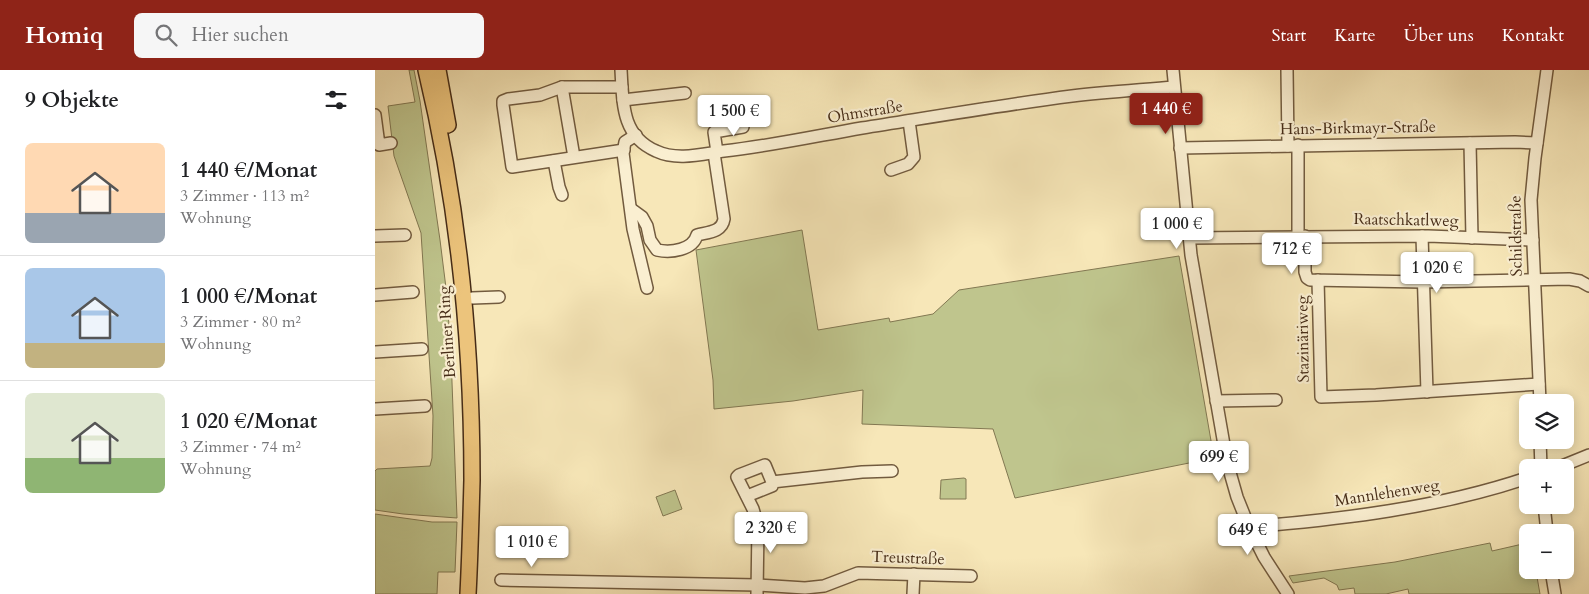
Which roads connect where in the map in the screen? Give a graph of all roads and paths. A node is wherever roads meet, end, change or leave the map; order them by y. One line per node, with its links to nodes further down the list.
1 (426, 70): 66 (main road, Berliner Ring)
2 (438, 70): 44 (main road, Berliner Ring)
3 (621, 70): 8 (street, Ohmstraße)
4 (1173, 70): 9 (street)
5 (1287, 70): 20 (street)
6 (1547, 70): 18 (street, Schildstraße)
7 (562, 87): 8 (street); 24 (street); 25 (street)
8 (622, 87): 11 (street, Ohmstraße)
9 (1174, 87): 13 (street, Ohmstraße); 21 (street)
10 (685, 93): 11 (street)
11 (623, 100): 15 (street, Ohmstraße)
12 (375, 114): 19 (street)
13 (909, 121): 23 (street, Ohmstraße); 26 (street)
14 (743, 127): 23 (street)
15 (636, 135): 22 (street); 23 (street, Ohmstraße)
16 (391, 143): 19 (street)
17 (1470, 143): 18 (street, Hans-Birkmayr-Straße); 20 (street, Hans-Birkmayr-Straße); 34 (street)
18 (1537, 143): 35 (street, Schildstraße)
19 (377, 145)
20 (1293, 146): 21 (street, Hans-Birkmayr-Straße); 33 (street)
21 (1180, 148): 32 (street)
22 (624, 150): 24 (street); 28 (street)
23 (715, 153): 28 (street)
24 (574, 154): 25 (street)
25 (554, 160): 27 (street)
26 (891, 170)
27 (562, 195)
28 (631, 209): 40 (street)
29 (405, 235): 30 (street)
30 (375, 236)
31 (1422, 236): 33 (street, Raatschkatlweg); 34 (street, Raatschkatlweg); 38 (street)
32 (1189, 238): 33 (street, Raatschkatlweg); 51 (street)
33 (1303, 238): 37 (street)
34 (1472, 238): 35 (street, Raatschkatlweg)
35 (1533, 240): 36 (street, Schildstraße)
36 (1533, 279): 38 (street); 39 (street); 47 (street, Schildstraße)
37 (1318, 280): 38 (street); 48 (street, Stazinäriweg)
38 (1423, 282): 48 (street)
39 (1589, 286)
40 (647, 288)
41 (413, 292): 42 (street)
42 (375, 295)
43 (499, 296): 44 (street)
44 (472, 298): 67 (main road, Berliner Ring)
45 (422, 349): 46 (street)
46 (375, 352)
47 (1539, 384): 48 (street); 49 (street, Schildstraße)
48 (1427, 392)
49 (1540, 394)
50 (1276, 400): 51 (street)
51 (1215, 401): 60 (street)
52 (425, 406): 53 (street)
53 (375, 409)
54 (1589, 455): 55 (street)
55 (1574, 461)
56 (892, 471): 58 (street)
57 (1519, 480): 60 (street, Mannlehenweg)
58 (772, 482): 59 (street); 59 (street)
59 (747, 496): 65 (street)
60 (1249, 527): 69 (street)
61 (914, 574): 62 (street, Treustraße); 65 (street, Treustraße); 68 (street)
62 (971, 576)
63 (1552, 579): 70 (street)
64 (501, 580): 65 (street, Treustraße)
65 (757, 590)
66 (468, 594)
67 (478, 594)
68 (913, 594)
69 (1288, 594)
70 (1555, 594)

